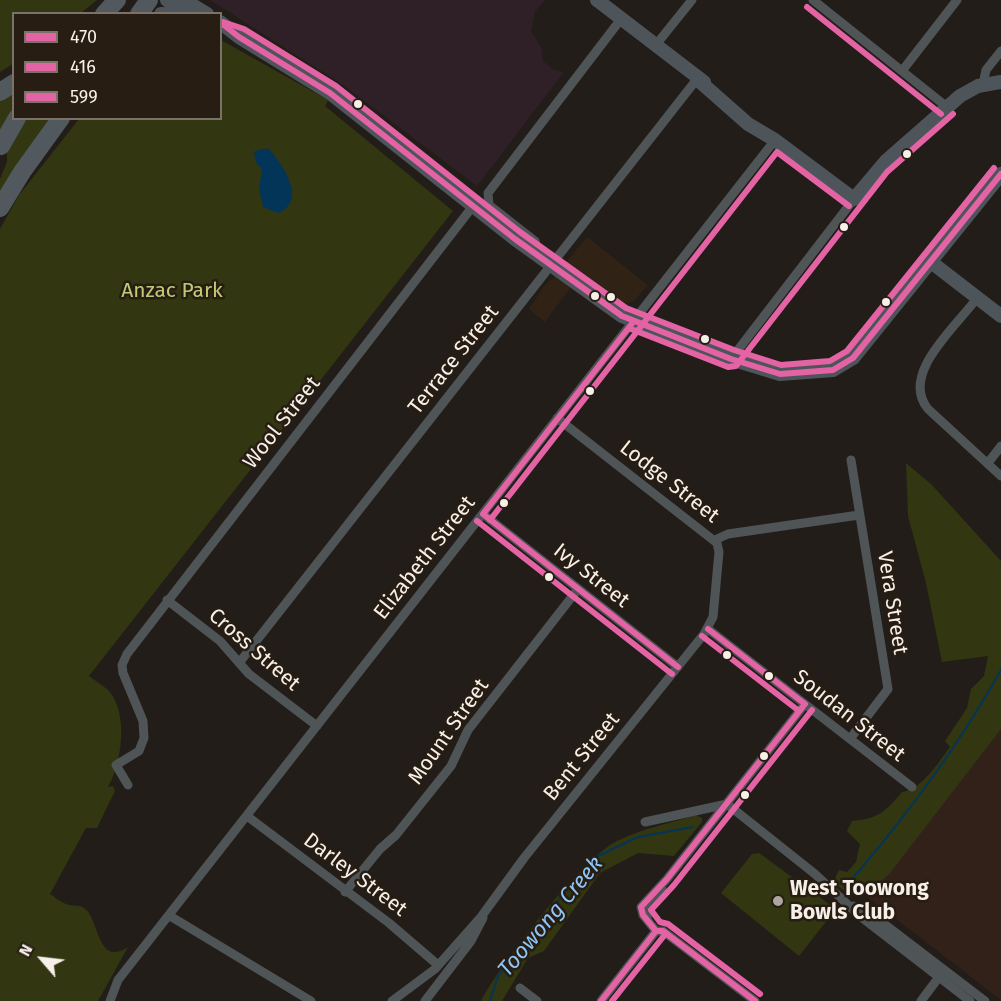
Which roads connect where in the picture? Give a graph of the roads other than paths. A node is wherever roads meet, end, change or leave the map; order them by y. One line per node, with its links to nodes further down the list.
1 (117, 0): 8 (highway)
2 (167, 0): 7 (street)
3 (597, 0): 11 (street)
4 (692, 0): 15 (street)
5 (813, 0): 17 (street)
6 (957, 0): 17 (street)
7 (184, 7): 9 (street); 10 (street)
8 (106, 12)
9 (168, 12)
10 (200, 12)
11 (621, 19): 15 (street); 30 (street)
12 (222, 24): 14 (street)
13 (222, 31): 14 (street)
14 (239, 37): 28 (street)
15 (656, 46): 18 (street)
16 (1001, 51): 20 (street)
17 (902, 71): 21 (street)
18 (698, 79): 24 (street); 32 (street, Terrace Street)
19 (1001, 82): 20 (street)
20 (983, 84): 21 (street)
21 (947, 107): 27 (street)
22 (16, 120): 25 (highway)
23 (60, 120): 29 (highway)
24 (775, 140): 27 (street); 35 (street, Elizabeth Street)
25 (0, 152)
26 (1001, 174): 31 (street)
27 (854, 199): 36 (street)
28 (474, 206): 30 (street); 46 (street, Wool Street)
29 (0, 208)
30 (539, 257): 32 (street)
31 (931, 262): 33 (street); 36 (street)
32 (552, 265): 35 (street); 48 (street, Terrace Street)
33 (977, 298): 34 (street); 40 (street)
34 (1001, 316)
35 (634, 321): 36 (street); 37 (street, Elizabeth Street)
36 (730, 359)
37 (557, 418): 42 (street, Elizabeth Street); 44 (street, Lodge Street)
38 (1001, 446): 40 (street)
39 (851, 460): 43 (street, Vera Street)
40 (988, 463): 41 (street)
41 (1001, 476)
42 (483, 514): 45 (street, Ivy Street); 51 (street, Elizabeth Street)
43 (859, 514): 44 (street); 52 (street, Vera Street)
44 (715, 540): 47 (street, Lodge Street)
45 (578, 589): 49 (street, Ivy Street); 58 (street, Mount Street)
46 (167, 600): 48 (street, Cross Street); 53 (street, Wool Street)
47 (708, 629): 49 (street, Bent Street); 50 (street, Soudan Street)
48 (239, 663): 51 (street, Cross Street)
49 (678, 667): 59 (street, Bent Street)
50 (805, 704): 52 (street, Soudan Street); 55 (street)
51 (316, 726): 56 (street, Elizabeth Street)
52 (850, 739): 54 (street, Soudan Street)
53 (128, 786)
54 (912, 787)
55 (727, 804): 57 (street); 61 (street); 62 (street)
56 (247, 816): 58 (street, Darley Street); 60 (street, Elizabeth Street)
57 (645, 822)
58 (345, 892): 63 (street, Darley Street)
59 (487, 910): 63 (street, Bent Street); 69 (street, Bent Street)
60 (170, 916): 66 (street, Elizabeth Street); 67 (street)
61 (656, 931): 71 (street); 72 (street)
62 (891, 935): 64 (street); 75 (street)
63 (438, 965): 68 (street, Bent Street)
64 (939, 977): 73 (street); 74 (street)
65 (520, 988): 70 (street)
66 (110, 1001)
67 (311, 1001)
68 (392, 1001)
69 (425, 1001)
70 (537, 1001)
71 (602, 1001)
72 (755, 1001)
73 (921, 1001)
74 (970, 1001)
75 (985, 1001)

